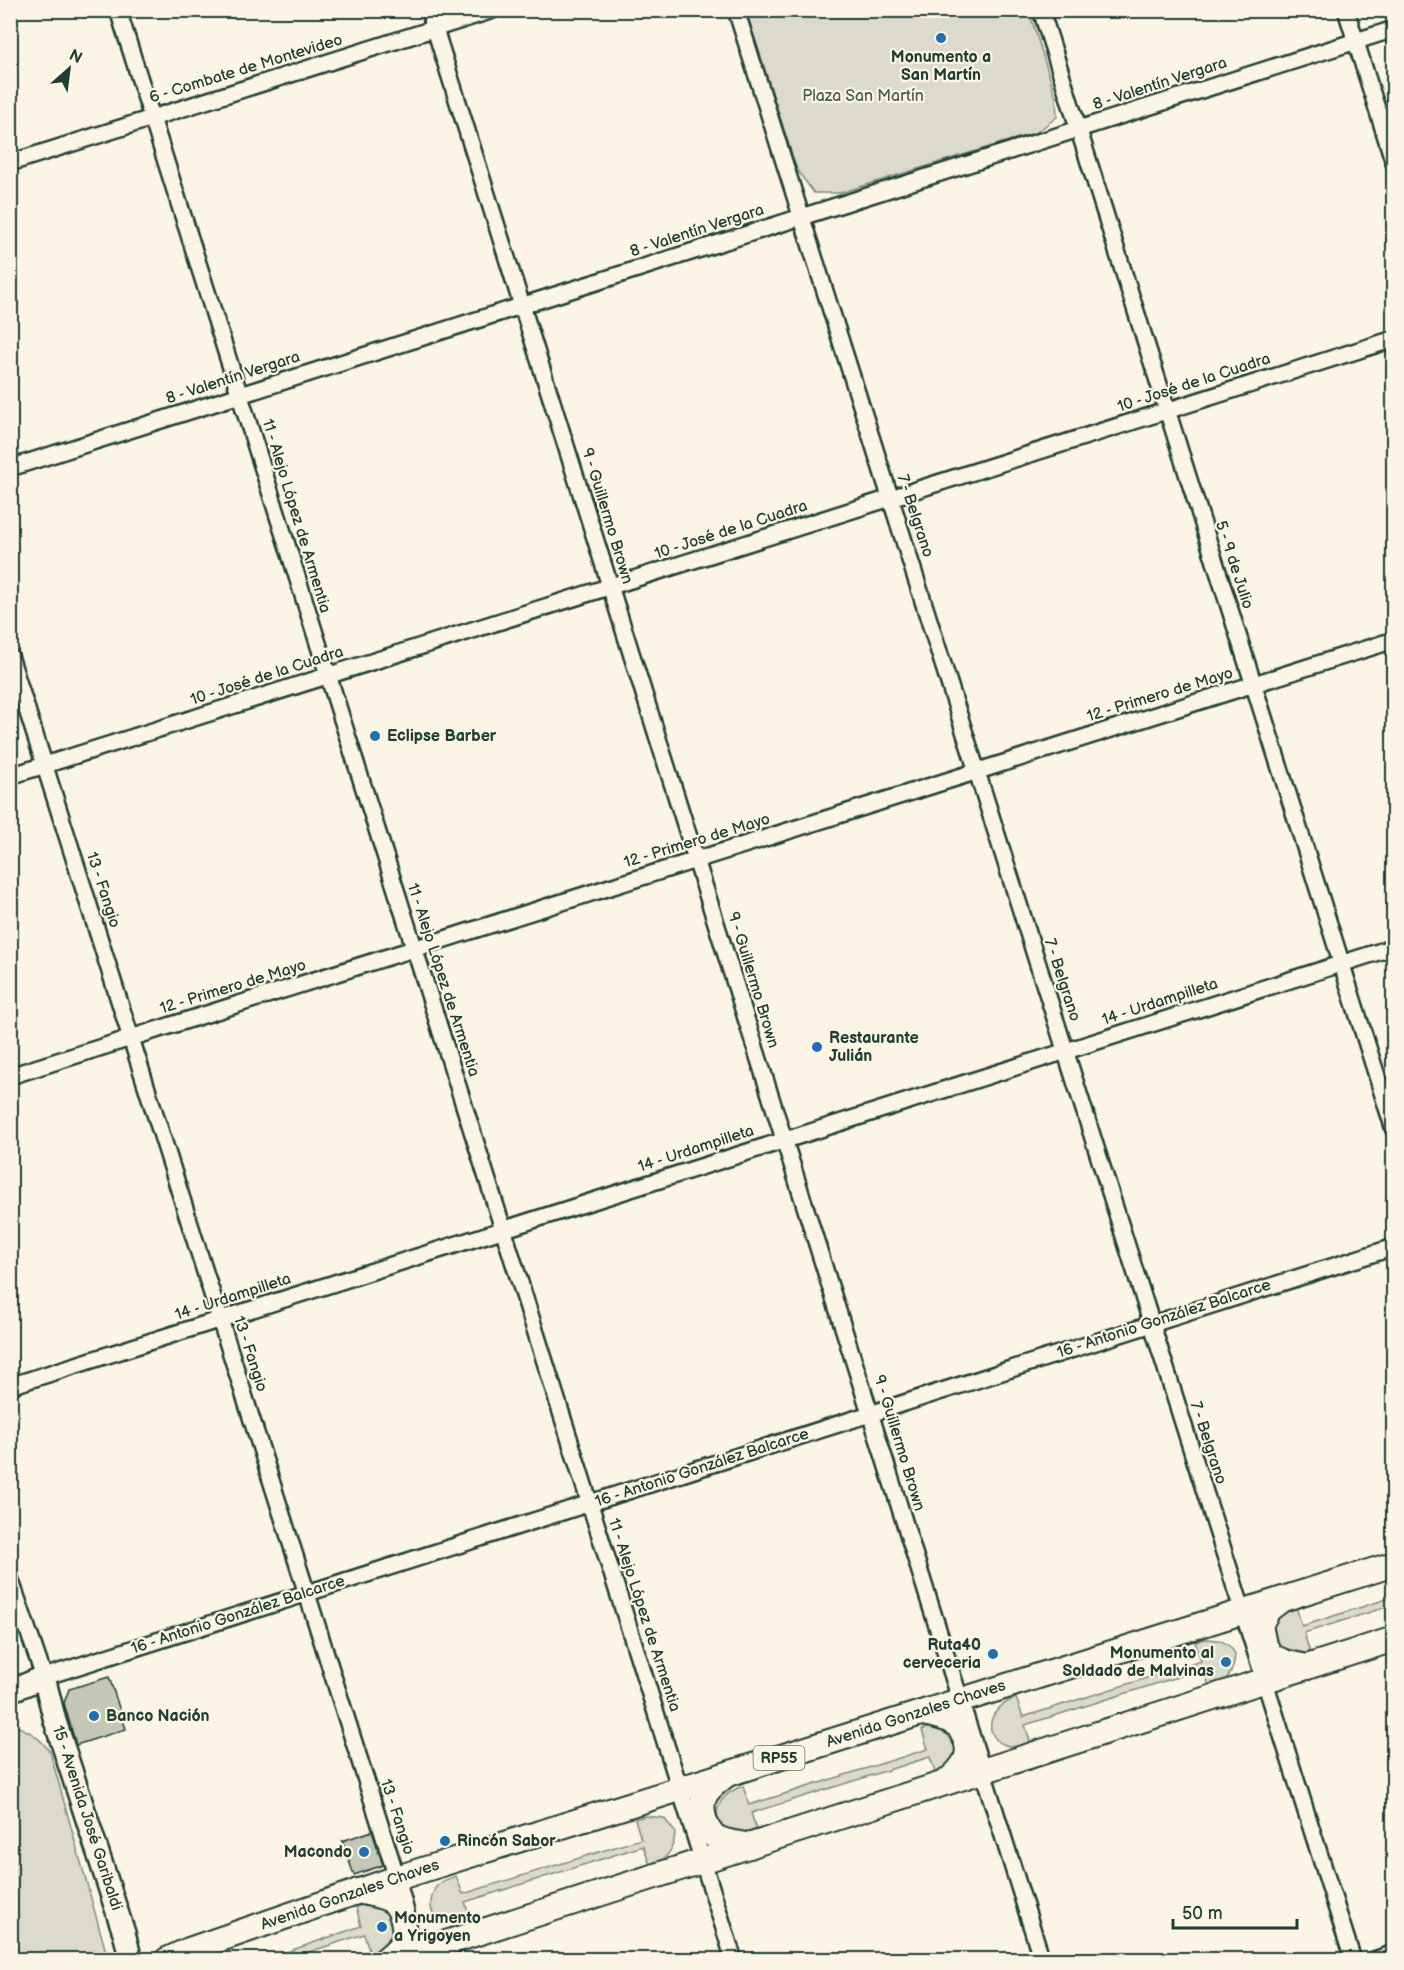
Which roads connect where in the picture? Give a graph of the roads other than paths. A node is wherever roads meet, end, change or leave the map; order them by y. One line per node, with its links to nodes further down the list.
1 (118, 10): 10 (street, 11 - Alejo López de Armentia)
2 (429, 10): 7 (street, 9 - Guillermo Brown)
3 (493, 10): 7 (street, 6 - Combate de Montevideo)
4 (736, 10): 14 (street, 7 - Belgrano)
5 (1041, 10): 11 (street, 5 - 9 de Julio)
6 (1346, 10): 9 (street)
7 (435, 29): 10 (street, 6 - Combate de Montevideo); 15 (street, 9 - Guillermo Brown)
8 (1394, 29): 9 (street, 8 - Valentín Vergara)
9 (1355, 41): 11 (street, 8 - Valentín Vergara); 13 (street)
10 (152, 118): 12 (street, 6 - Combate de Montevideo); 17 (street, 11 - Alejo López de Armentia)
11 (1078, 129): 14 (street, 8 - Valentín Vergara); 18 (street, 5 - 9 de Julio)
12 (10, 162)
13 (1394, 163)
14 (801, 217): 15 (street, 8 - Valentín Vergara); 20 (street, 7 - Belgrano)
15 (522, 306): 17 (street, 8 - Valentín Vergara); 21 (street, 9 - Guillermo Brown)
16 (1394, 339): 18 (street, 10 - José de la Cuadra)
17 (239, 395): 19 (street, 8 - Valentín Vergara); 24 (street, 11 - Alejo López de Armentia)
18 (1167, 411): 20 (street, 10 - José de la Cuadra); 25 (street, 5 - 9 de Julio)
19 (10, 468)
20 (890, 498): 21 (street, 10 - José de la Cuadra); 27 (street, 7 - Belgrano)
21 (610, 587): 24 (street, 10 - José de la Cuadra); 29 (street, 9 - Guillermo Brown)
22 (1394, 640): 25 (street, 12 - Primero de Mayo)
23 (10, 656): 26 (street, 13 - Fangio)
24 (328, 676): 26 (street, 10 - José de la Cuadra); 31 (street, 11 - Alejo López de Armentia)
25 (1253, 684): 27 (street, 12 - Primero de Mayo); 32 (street, 5 - 9 de Julio)
26 (45, 765): 28 (street, 10 - José de la Cuadra); 33 (street, 13 - Fangio)
27 (977, 771): 29 (street, 12 - Primero de Mayo); 34 (street, 7 - Belgrano)
28 (10, 777)
29 (696, 860): 31 (street, 12 - Primero de Mayo); 37 (street, 9 - Guillermo Brown)
30 (1394, 947): 32 (street, 14 - Urdampilleta)
31 (414, 949): 33 (street, 12 - Primero de Mayo); 38 (street, 11 - Alejo López de Armentia)
32 (1341, 963): 34 (street, 14 - Urdampilleta); 36 (street, 5 - 9 de Julio)
33 (131, 1038): 35 (street, 12 - Primero de Mayo); 40 (street, 13 - Fangio)
34 (1065, 1051): 37 (street, 14 - Urdampilleta); 41 (street, 7 - Belgrano)
35 (10, 1076)
36 (1394, 1130)
37 (784, 1139): 38 (street, 14 - Urdampilleta); 43 (street, 9 - Guillermo Brown)
38 (503, 1230): 40 (street, 14 - Urdampilleta); 44 (street, 11 - Alejo López de Armentia)
39 (1394, 1247): 41 (street, 16 - Antonio González Balcarce)
40 (220, 1320): 42 (street, 14 - Urdampilleta); 47 (street, 13 - Fangio)
41 (1151, 1323): 43 (street, 16 - Antonio González Balcarce); 49 (street, 7 - Belgrano)
42 (10, 1386)
43 (871, 1414): 44 (street, 16 - Antonio González Balcarce); 55 (street, 9 - Guillermo Brown)
44 (590, 1503): 47 (street, 16 - Antonio González Balcarce); 60 (street, 11 - Alejo López de Armentia)
45 (1394, 1564): 48 (main road, Avenida Gonzales Chaves / RP55)
46 (10, 1578): 52 (street)
47 (307, 1593): 52 (street, 16 - Antonio González Balcarce); 63 (street, 13 - Fangio)
48 (1283, 1599): 49 (main road, Avenida Gonzales Chaves / RP55); 51 (main road)
49 (1243, 1612): 53 (street, 7 - Belgrano); 55 (main road, Avenida Gonzales Chaves / RP55)
50 (1394, 1639): 51 (main road)
51 (1307, 1667): 53 (main road)
52 (44, 1677): 54 (street, 16 - Antonio González Balcarce); 68 (street, 15 - Avenida José Garibaldi)
53 (1264, 1681): 57 (main road); 73 (street, 7 - Belgrano)
54 (10, 1691)
55 (961, 1700): 56 (main road, Avenida Gonzales Chaves / RP55); 57 (street, 9 - Guillermo Brown)
56 (922, 1713): 58 (main road, Avenida Gonzales Chaves / RP55); 59 (main road)
57 (983, 1771): 59 (main road); 72 (street, 9 - Guillermo Brown)
58 (728, 1774): 60 (main road, Avenida Gonzales Chaves / RP55); 61 (main road)
59 (944, 1783): 61 (main road)
60 (680, 1789): 62 (street, 11 - Alejo López de Armentia); 63 (main road, Avenida Gonzales Chaves / RP55)
61 (750, 1846): 62 (main road)
62 (702, 1860): 66 (main road); 71 (street, 11 - Alejo López de Armentia)
63 (397, 1878): 64 (main road, Avenida Gonzales Chaves / RP55); 66 (street, 13 - Fangio)
64 (358, 1891): 67 (main road, Avenida Gonzales Chaves / RP55); 69 (main road)
65 (1394, 1953): 74 (street)
66 (420, 1955): 70 (main road)
67 (179, 1956)
68 (131, 1959)
69 (385, 1959)
70 (393, 1959)
71 (734, 1959)
72 (1042, 1959)
73 (1353, 1959)
74 (1374, 1959)

